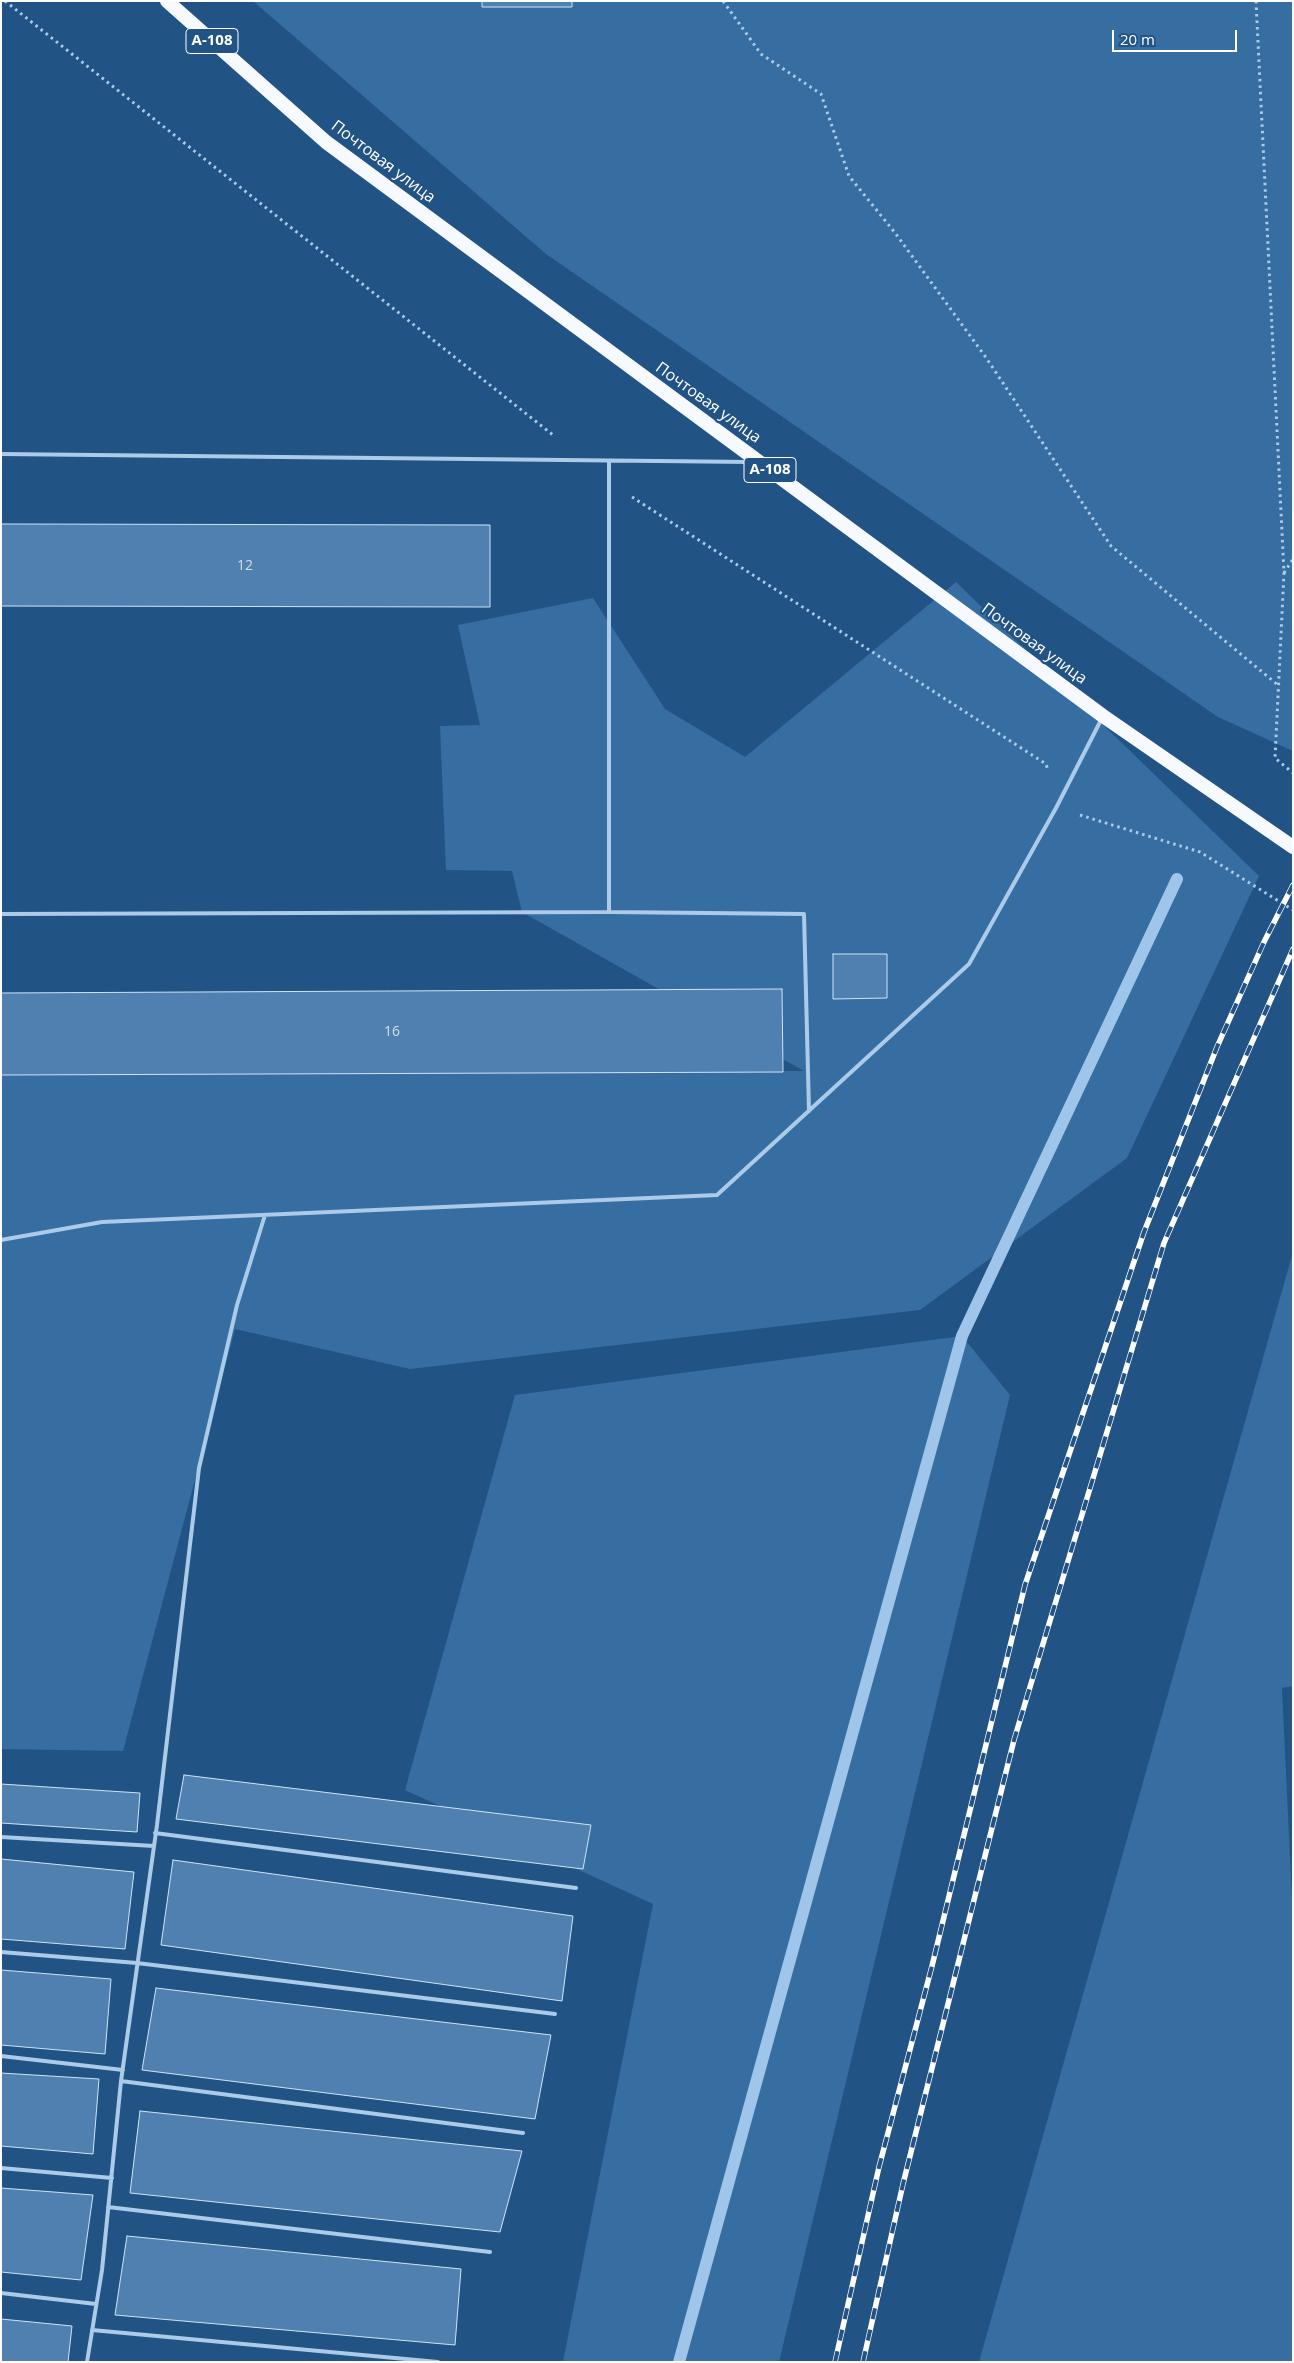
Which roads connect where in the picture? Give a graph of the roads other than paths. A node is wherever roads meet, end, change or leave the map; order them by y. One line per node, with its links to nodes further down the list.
1 (167, 1): 4 (highway, Почтовая улица / А-108)
2 (1, 454): 3 (lane)
3 (609, 461): 4 (lane); 7 (lane)
4 (759, 462): 5 (highway, Почтовая улица / А-108)
5 (1103, 716): 6 (highway, Почтовая улица / А-108); 9 (lane)
6 (1293, 847)
7 (609, 912): 8 (lane); 9 (lane)
8 (1, 914)
9 (809, 1110): 10 (lane)
10 (265, 1215): 11 (lane); 12 (lane)
11 (1, 1240)
12 (156, 1833): 14 (lane); 15 (lane)
13 (1, 1837): 14 (lane)
14 (154, 1846): 17 (lane)
15 (576, 1888)
16 (1, 1952): 17 (lane)
17 (138, 1963): 18 (lane); 20 (lane)
18 (554, 2014)
19 (1, 2056): 20 (lane)
20 (123, 2070): 21 (lane)
21 (121, 2081): 22 (lane); 24 (lane)
22 (523, 2133)
23 (1, 2168): 24 (lane)
24 (112, 2178): 25 (lane)
25 (108, 2207): 26 (lane); 28 (lane)
26 (490, 2252)
27 (1, 2293): 28 (lane)
28 (96, 2304): 29 (lane)
29 (92, 2330): 30 (lane); 31 (lane)
30 (87, 2362)
31 (438, 2362)

